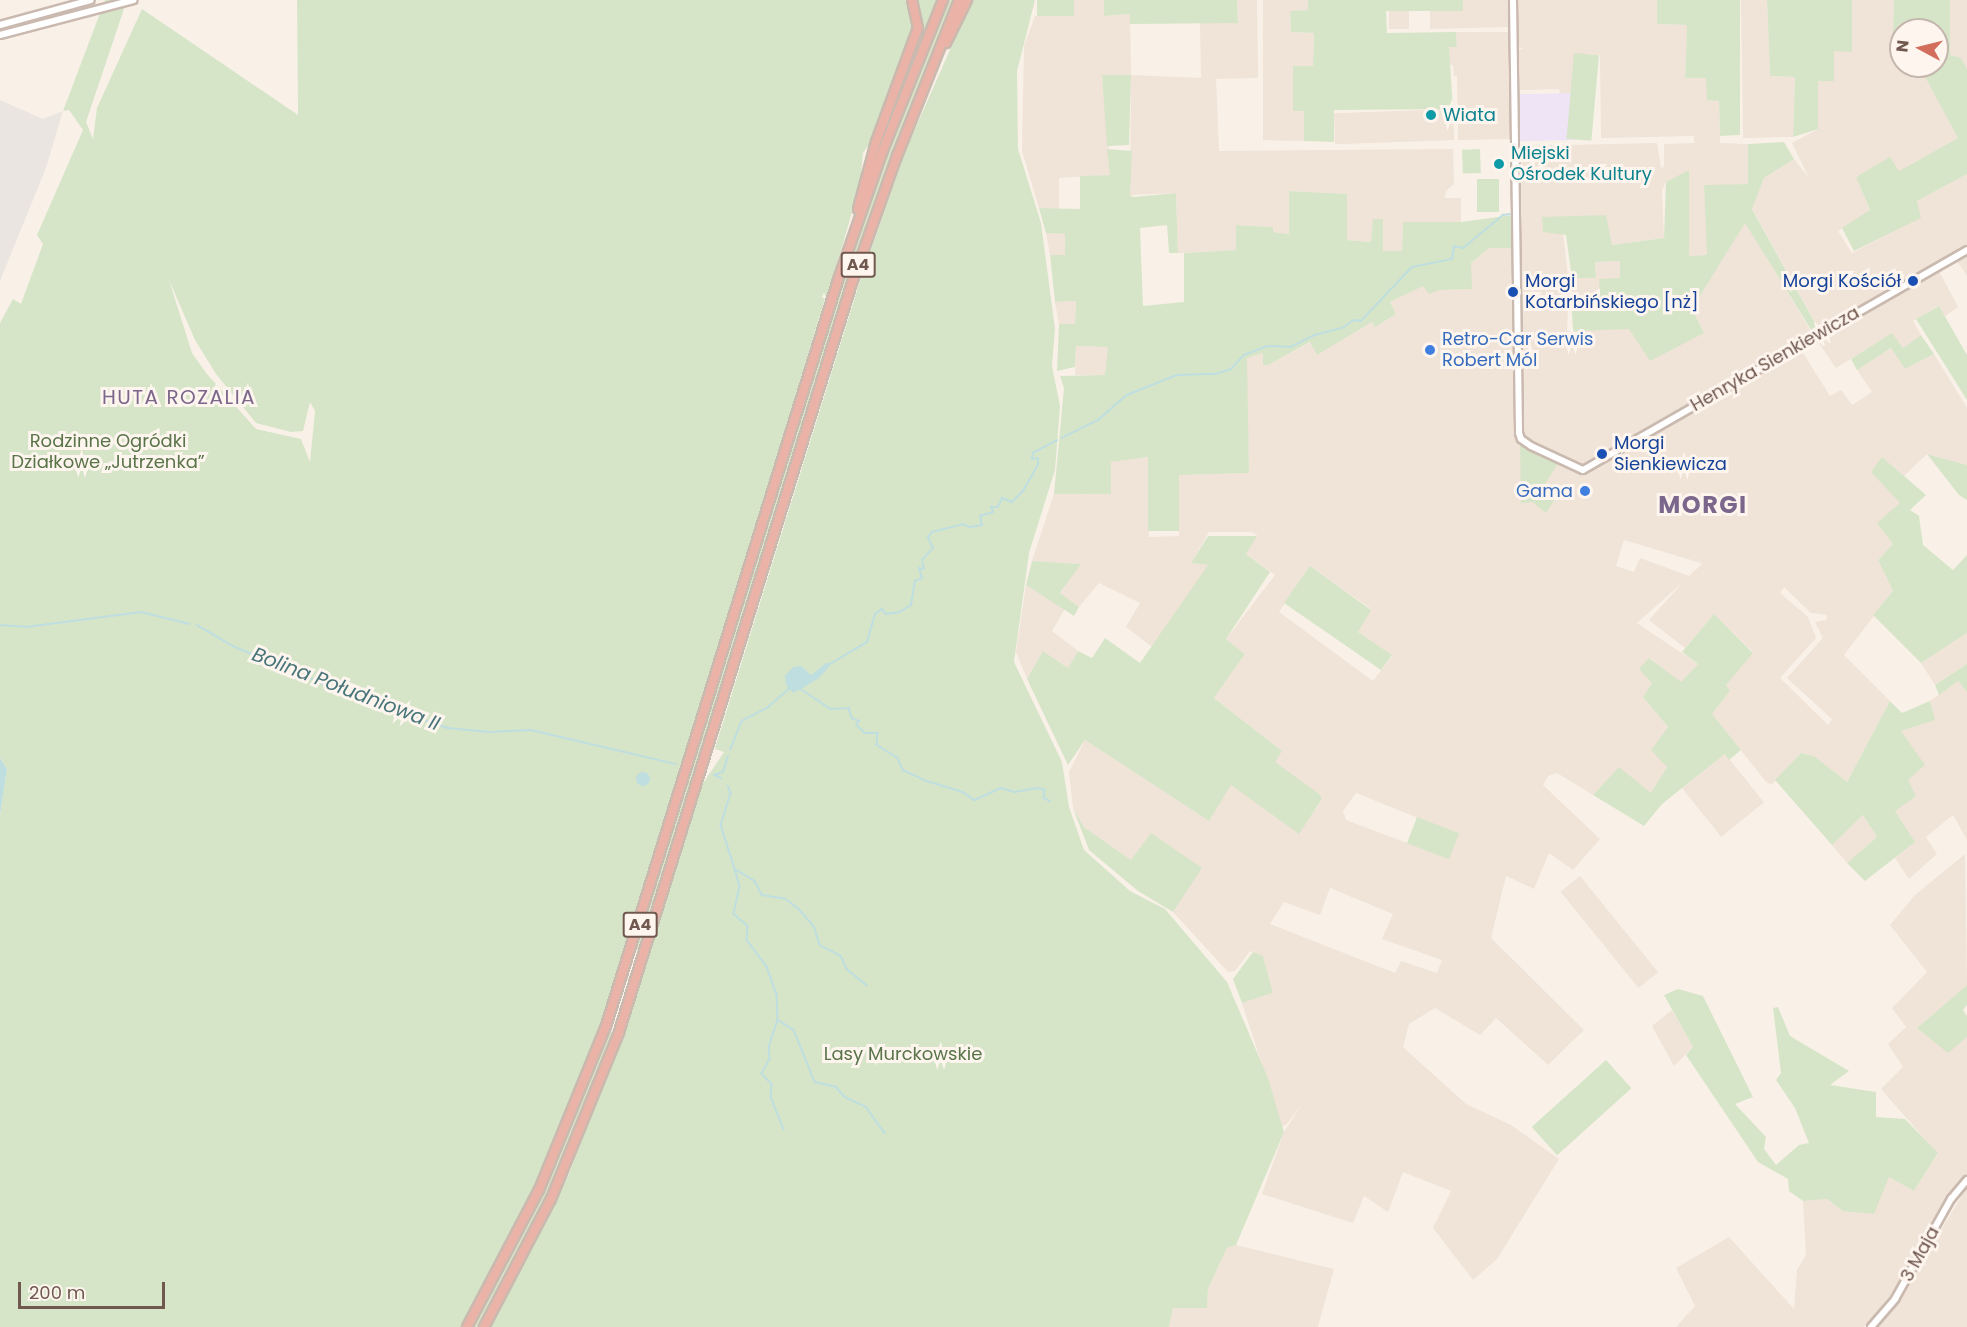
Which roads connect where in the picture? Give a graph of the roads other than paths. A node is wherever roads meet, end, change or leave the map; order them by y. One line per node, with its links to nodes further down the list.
1 (91, 0): 8 (street)
2 (133, 0): 9 (street)
3 (912, 0): 11 (highway)
4 (943, 0): 11 (highway, A4)
5 (959, 0): 10 (highway, A4)
6 (967, 0): 10 (highway)
7 (1513, 0): 12 (street, Henryka Sienkiewicza)
8 (0, 25)
9 (0, 35)
10 (912, 117): 15 (highway, A4)
11 (852, 239): 14 (highway, A4)
12 (1967, 250)
13 (1967, 1180): 16 (street, 3 Maja)
14 (467, 1327)
15 (484, 1327)
16 (1871, 1327)

